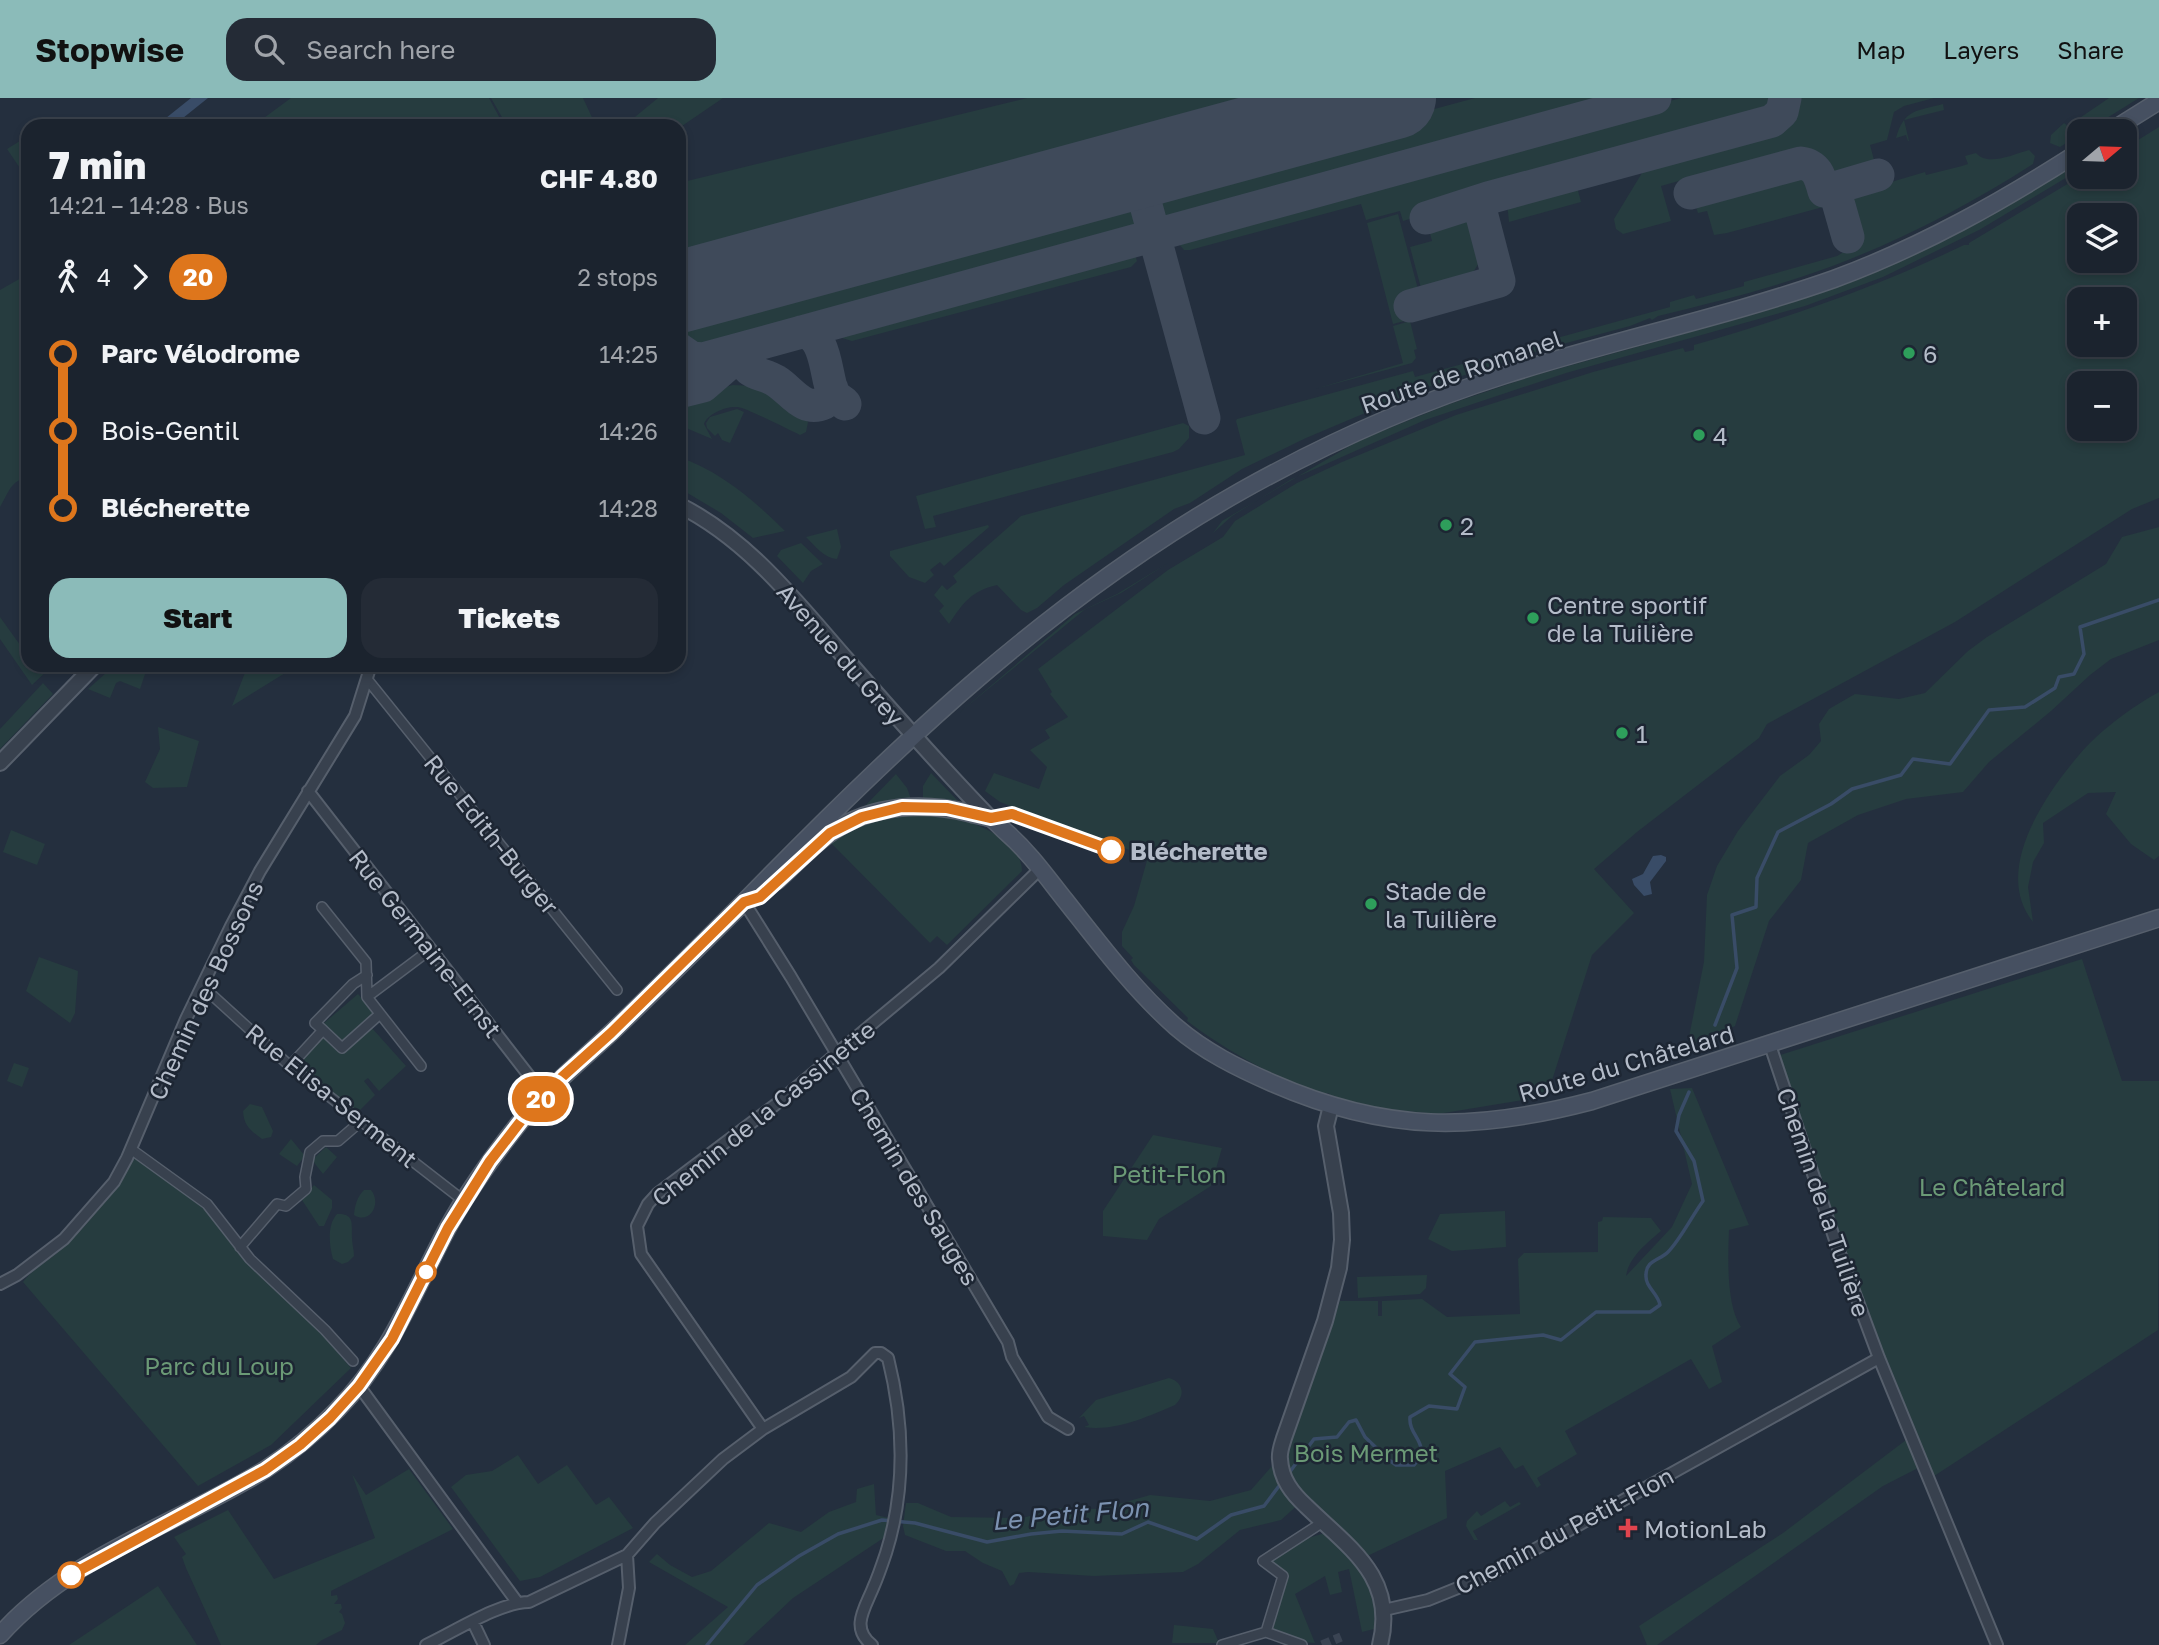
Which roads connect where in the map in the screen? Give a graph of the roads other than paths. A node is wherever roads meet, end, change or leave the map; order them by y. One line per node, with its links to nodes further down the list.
1 (2159, 101): 2 (main road)
2 (2130, 119)
3 (2067, 159): 8 (main road, Route de Romanel)
4 (686, 509): 8 (street, Avenue du Grey)
5 (88, 672): 9 (street)
6 (369, 672): 7 (street, Chemin des Bossons)
7 (367, 679): 10 (street, Chemin des Bossons); 19 (street, Rue Edith-Burger)
8 (913, 736): 11 (street, Avenue du Grey); 13 (main road, Route de Romanel)
9 (0, 763)
10 (308, 791): 16 (street, Rue Germaine-Ernst); 18 (street, Chemin des Bossons)
11 (991, 818): 12 (main road, Route du Châtelard); 13 (main road)
12 (1041, 868): 24 (street, Chemin de la Cassinette); 28 (main road, Route du Châtelard)
13 (744, 902): 24 (street, Chemin des Sauges); 27 (main road)
14 (322, 907): 17 (street)
15 (2159, 918): 23 (main road, Route du Châtelard)
16 (431, 949): 20 (street); 27 (street, Rue Germaine-Ernst)
17 (367, 975): 20 (street); 22 (street)
18 (202, 986): 25 (street, Rue Elisa-Serment); 33 (street, Chemin des Bossons)
19 (617, 990)
20 (368, 997): 21 (street)
21 (380, 1014): 22 (street); 26 (street)
22 (323, 1030): 25 (street)
23 (1770, 1045): 28 (main road, Route du Châtelard); 34 (street, Chemin de la Tuilière)
24 (836, 1054): 37 (street, Chemin de la Cassinette); 38 (street, Chemin des Sauges)
25 (290, 1066): 29 (street, Rue Elisa-Serment)
26 (421, 1066)
27 (544, 1095): 31 (main road)
28 (1331, 1106): 39 (street)
29 (360, 1122): 31 (street, Rue Elisa-Serment); 32 (street)
30 (135, 1152): 32 (street)
31 (464, 1201): 36 (main road)
32 (240, 1247): 35 (street)
33 (0, 1284)
34 (1879, 1358): 42 (street, Chemin du Petit-Flon); 53 (street)
35 (353, 1361)
36 (359, 1386): 41 (street); 45 (main road)
37 (763, 1429): 40 (street); 49 (street)
38 (1068, 1429)
39 (1323, 1522): 42 (street); 44 (street)
40 (628, 1555): 41 (street); 48 (street)
41 (517, 1602): 43 (street)
42 (1384, 1610): 52 (street)
43 (473, 1622): 46 (street); 47 (street)
44 (1266, 1632): 50 (street); 51 (street)
45 (0, 1635)
46 (426, 1645)
47 (484, 1645)
48 (618, 1645)
49 (872, 1645)
50 (1222, 1645)
51 (1302, 1645)
52 (1380, 1645)
53 (1997, 1645)

